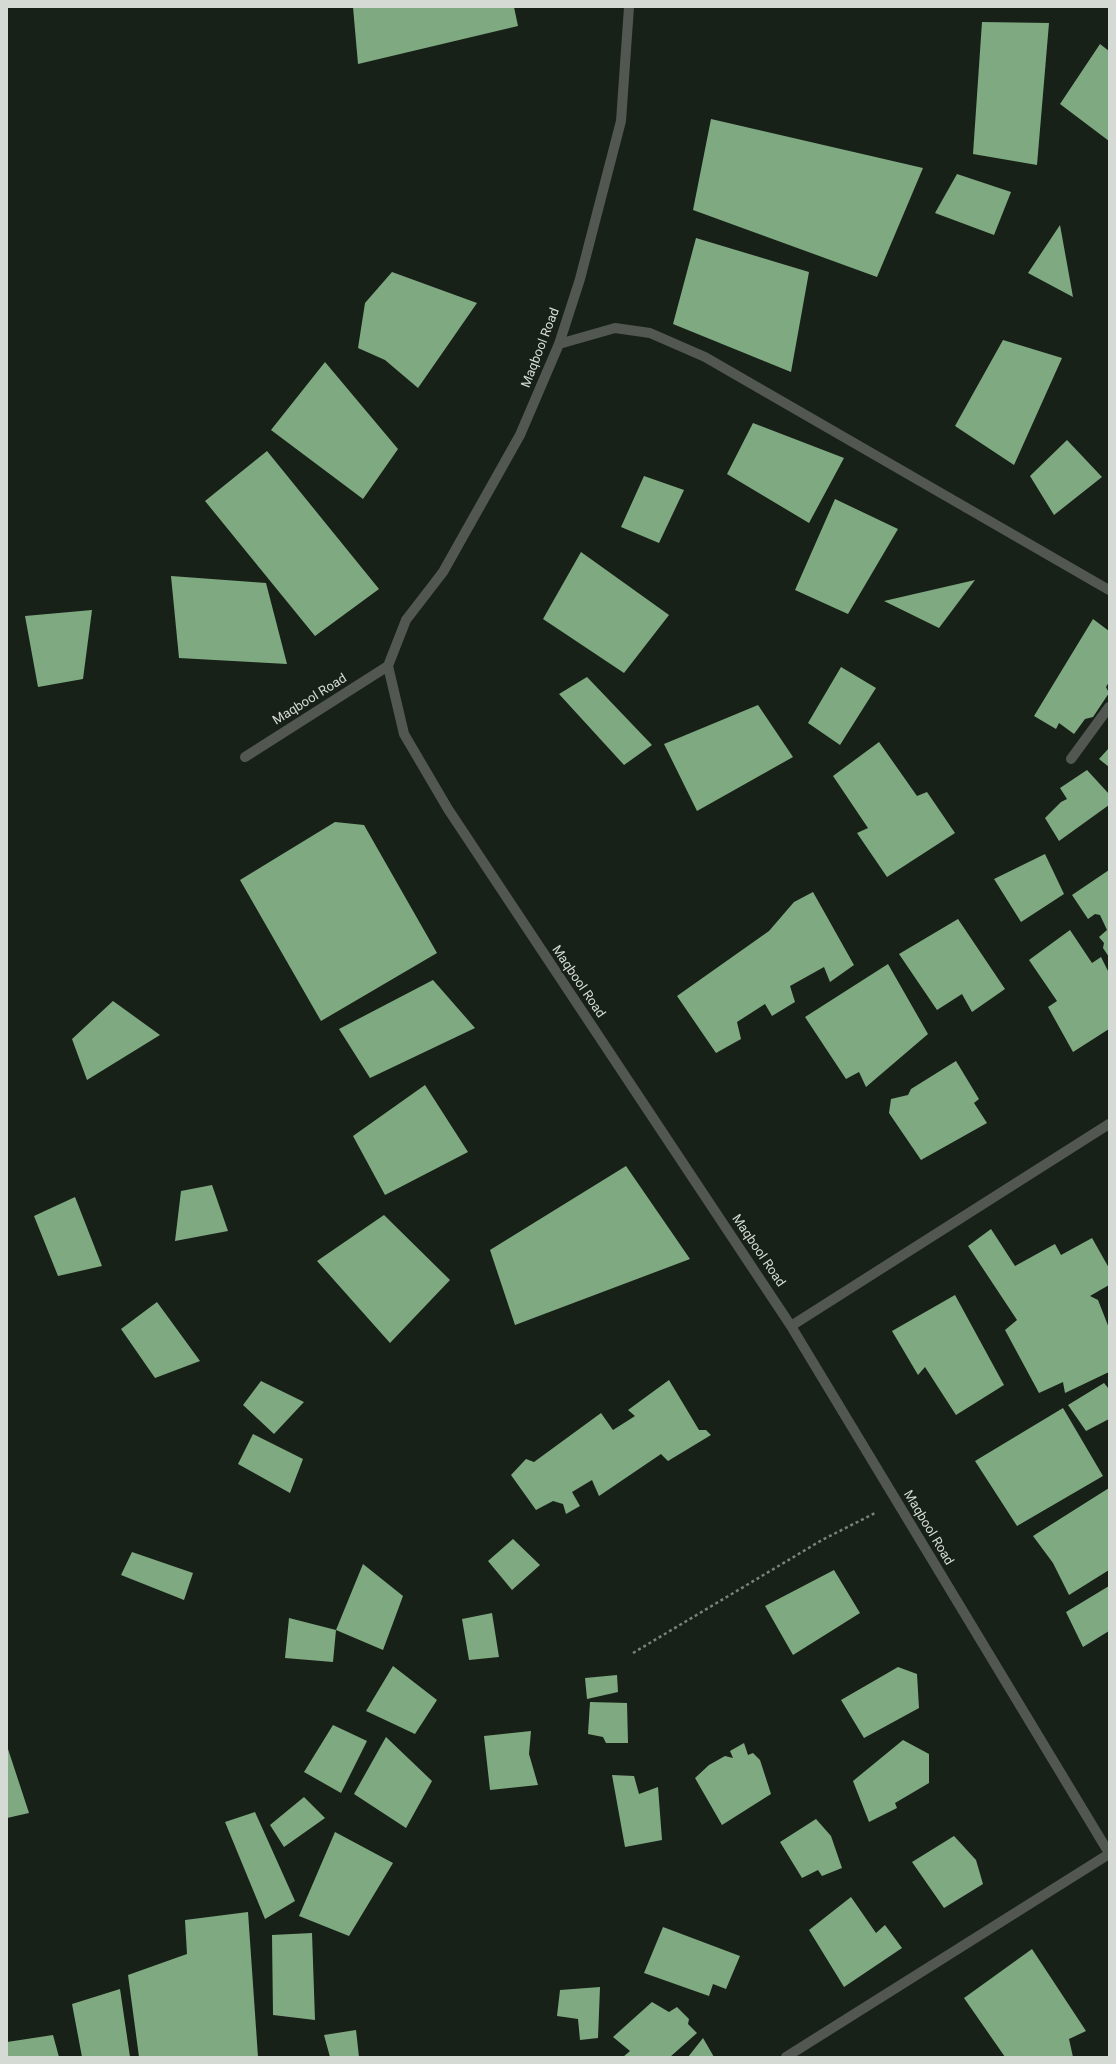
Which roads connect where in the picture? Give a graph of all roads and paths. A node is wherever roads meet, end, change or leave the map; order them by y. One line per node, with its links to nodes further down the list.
1 (629, 7): 2 (street, Maqbool Road)
2 (559, 344): 3 (street); 4 (street, Maqbool Road)
3 (1109, 590)
4 (388, 666): 6 (street, Maqbool Road); 9 (street, Maqbool Road)
5 (1109, 707): 7 (street)
6 (245, 757)
7 (1071, 758)
8 (1109, 1124): 9 (street)
9 (791, 1326): 10 (street, Maqbool Road)
10 (897, 1501): 11 (path); 12 (street, Maqbool Road)
11 (633, 1653)
12 (1109, 1854): 13 (street)
13 (786, 2057)

